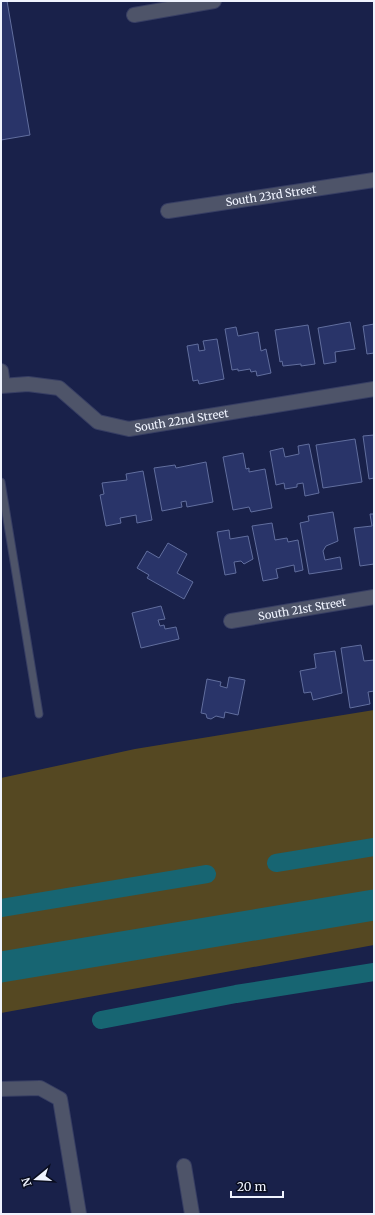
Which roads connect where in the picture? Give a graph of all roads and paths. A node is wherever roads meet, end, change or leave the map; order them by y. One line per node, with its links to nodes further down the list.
1 (214, 1): 2 (street)
2 (134, 15)
3 (374, 180): 4 (street, South 23rd Street)
4 (168, 211)
5 (1, 370): 6 (street)
6 (2, 386): 7 (street, South 22nd Street)
7 (374, 389)
8 (1, 482): 11 (lane)
9 (374, 597): 10 (street, South 21st Street)
10 (231, 621)
11 (39, 714)
12 (1, 1088): 14 (street)
13 (184, 1166): 15 (street)
14 (79, 1214)
15 (192, 1214)

